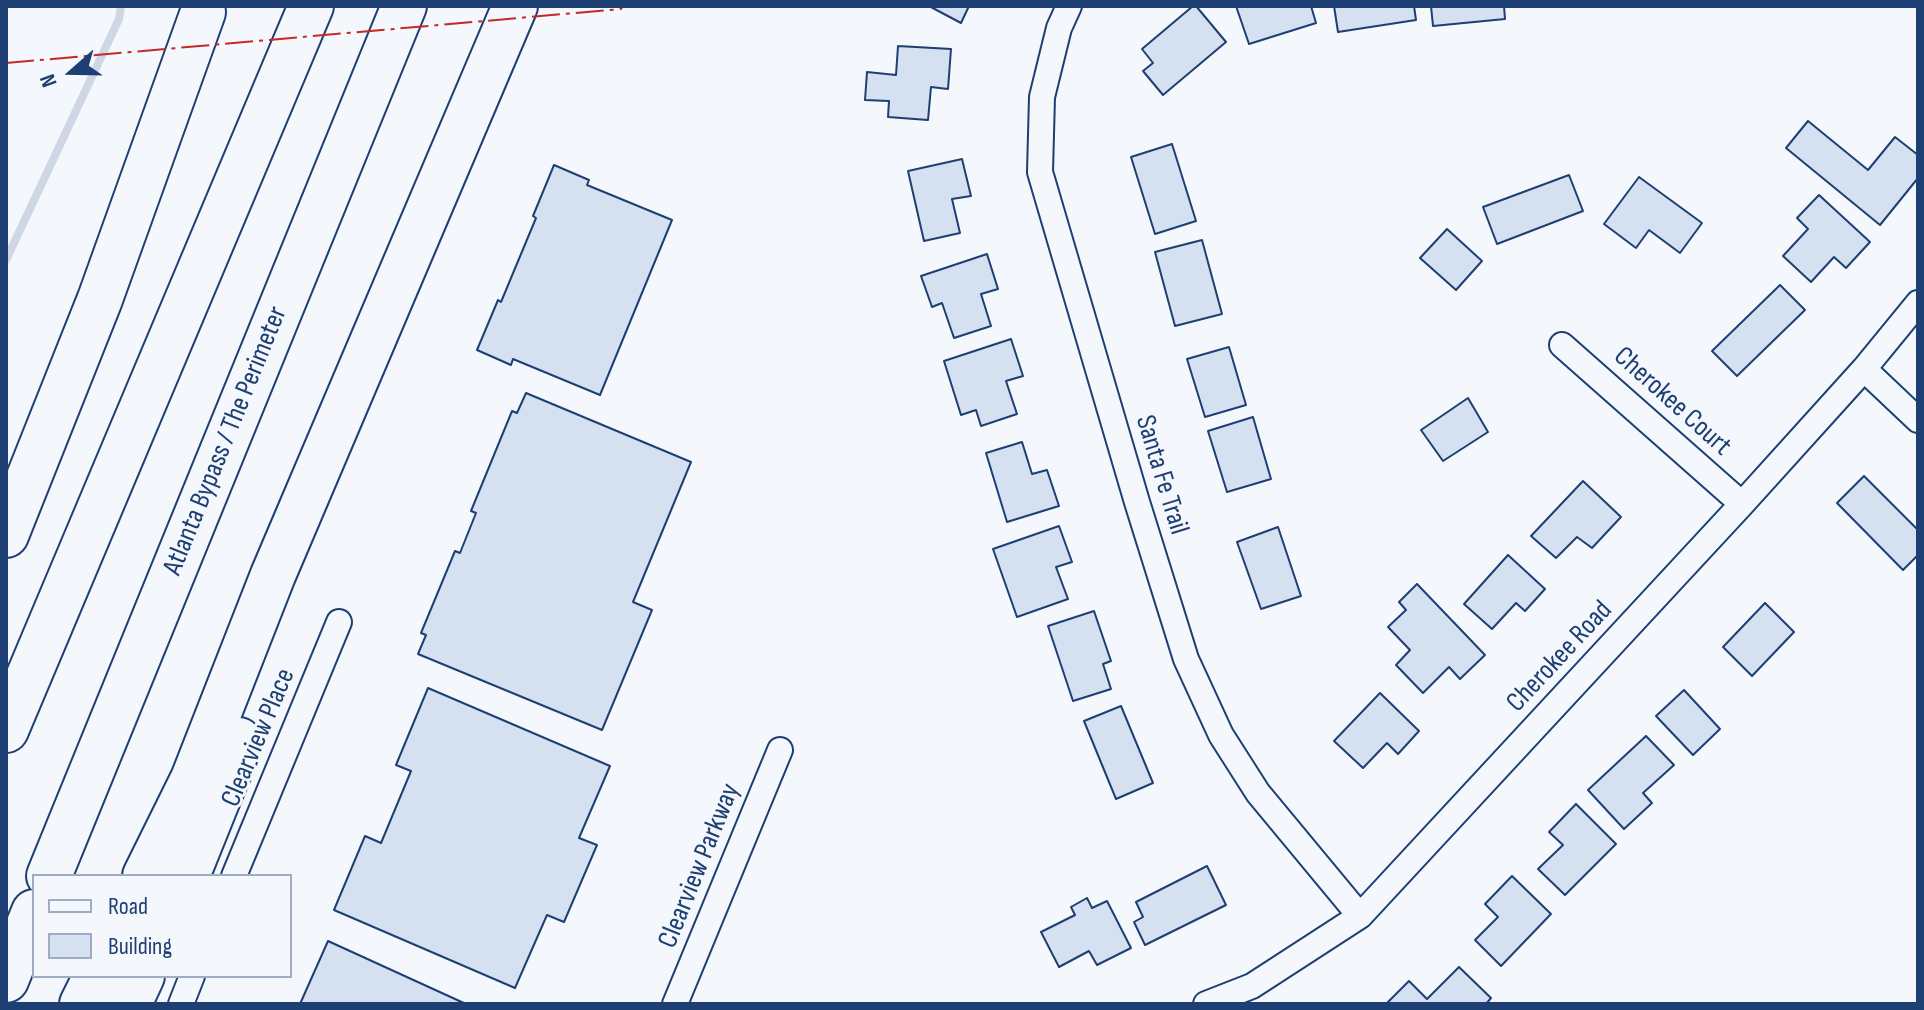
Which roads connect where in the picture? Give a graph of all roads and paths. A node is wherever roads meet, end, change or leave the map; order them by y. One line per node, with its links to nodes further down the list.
1 (311, 6): 17 (highway)
2 (404, 6): 7 (highway, Atlanta Bypass / The Perimeter)
3 (424, 6): 7 (highway)
4 (515, 6): 15 (highway)
5 (1069, 6): 23 (street, Santa Fe Trail)
6 (204, 9): 12 (highway); 14 (highway)
7 (332, 181): 19 (highway, Atlanta Bypass / The Perimeter)
8 (1918, 303): 10 (street, Cherokee Road)
9 (1562, 345): 13 (street, Cherokee Court)
10 (1864, 369): 11 (street); 13 (street, Cherokee Road)
11 (1918, 420)
12 (6, 462)
13 (1742, 504): 23 (street, Cherokee Road)
14 (6, 535)
15 (273, 575): 20 (highway); 21 (highway)
16 (339, 622): 22 (street, Clearview Place)
17 (6, 730)
18 (780, 750): 32 (street, Clearview Parkway)
19 (50, 874)
20 (146, 874)
21 (188, 874)
22 (235, 874)
23 (1360, 916): 33 (street, Cherokee Road)
24 (32, 917): 28 (highway)
25 (95, 978): 29 (highway)
26 (141, 978): 30 (highway)
27 (191, 978): 31 (street)
28 (6, 980)
29 (82, 1004)
30 (129, 1004)
31 (181, 1004)
32 (675, 1004)
33 (1206, 1004)

